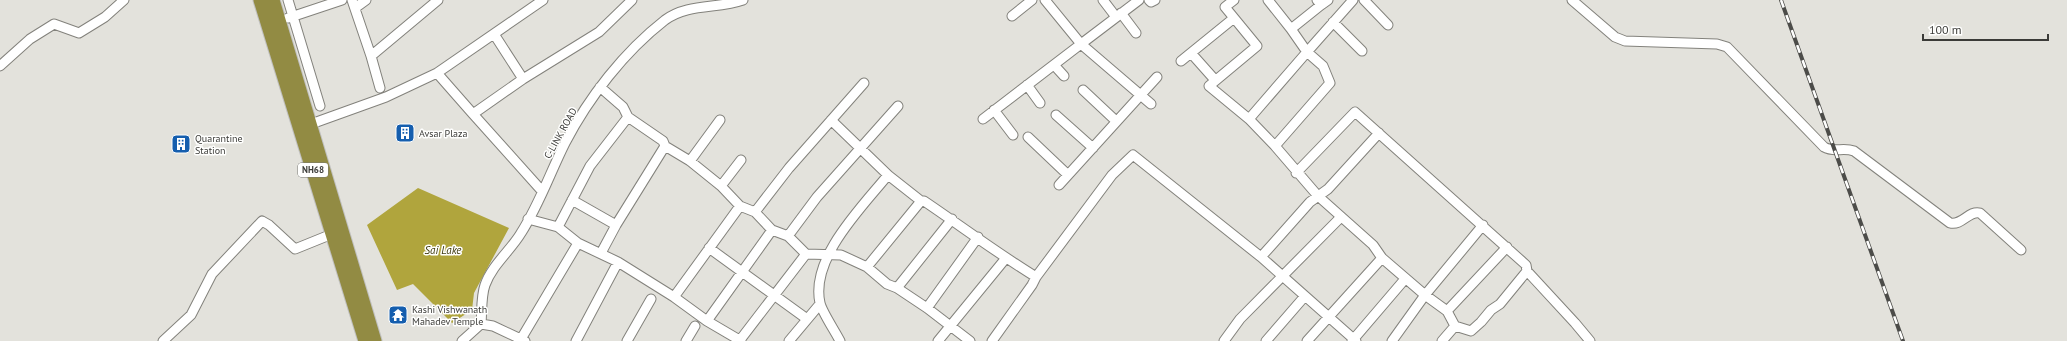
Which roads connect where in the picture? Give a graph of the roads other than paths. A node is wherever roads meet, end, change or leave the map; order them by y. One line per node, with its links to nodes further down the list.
1 (124, 0): 41 (street)
2 (260, 0): 29 (highway, NH68)
3 (273, 0): 29 (highway, NH68)
4 (288, 0): 25 (street)
5 (342, 0): 25 (street)
6 (366, 0): 23 (street)
7 (438, 0): 38 (street)
8 (543, 0): 33 (street)
9 (632, 0): 45 (street)
10 (743, 0): 49 (street, C-LINK ROAD)
11 (1032, 0): 26 (street)
12 (1045, 0): 34 (street)
13 (1103, 0): 24 (street)
14 (1139, 0): 24 (street)
15 (1150, 0): 16 (street)
16 (1155, 0)
17 (1234, 0): 27 (street)
18 (1268, 0): 31 (street)
19 (1353, 0): 28 (street)
20 (1364, 0): 30 (street)
21 (1572, 0): 100 (street)
22 (1322, 2): 31 (street)
23 (354, 4): 38 (street)
24 (1119, 15): 32 (street); 34 (street)
25 (293, 16): 29 (street); 55 (street)
26 (1012, 16)
27 (1234, 18): 37 (street); 46 (street)
28 (1333, 22): 35 (street); 36 (street)
29 (274, 23): 66 (highway, NH68); 94 (highway, NH68)
30 (1388, 25)
31 (1291, 30): 36 (street)
32 (1136, 33)
33 (494, 34): 42 (street); 45 (street)
34 (1081, 44): 40 (street); 52 (street)
35 (1362, 51)
36 (1307, 52): 62 (street); 71 (street)
37 (1191, 53): 39 (street); 46 (street)
38 (371, 56): 50 (street)
39 (1181, 61)
40 (1054, 64): 43 (street); 48 (street)
41 (0, 66)
42 (437, 73): 58 (street); 66 (street)
43 (1064, 76)
44 (1157, 77): 52 (street)
45 (523, 79): 58 (street)
46 (1215, 80): 62 (street)
47 (864, 83): 64 (street)
48 (1027, 85): 53 (street); 57 (street)
49 (600, 87): 60 (street); 81 (street, C-LINK ROAD)
50 (380, 88)
51 (1083, 90): 65 (street)
52 (1140, 95): 54 (street); 65 (street)
53 (1040, 103)
54 (1151, 104)
55 (320, 106)
56 (898, 106): 72 (street)
57 (994, 110): 61 (street); 68 (street)
58 (472, 114): 81 (street)
59 (1056, 115): 73 (street)
60 (628, 117): 70 (street); 83 (street)
61 (983, 119)
62 (1249, 119): 71 (street)
63 (720, 120): 75 (street)
64 (831, 120): 72 (street); 86 (street)
65 (1116, 121): 73 (street)
66 (311, 124): 94 (highway, NH68)
67 (1379, 133): 76 (street); 82 (street); 91 (street)
68 (1013, 135)
69 (1028, 137): 78 (street)
70 (665, 146): 75 (street); 90 (street)
71 (1275, 146): 76 (street)
72 (861, 148): 77 (street); 95 (street)
73 (1092, 148): 78 (street)
74 (741, 160): 80 (street)
75 (690, 161): 80 (street)
76 (1296, 172): 82 (street)
77 (888, 175): 84 (street); 103 (street)
78 (1068, 175): 79 (street)
79 (1059, 184)
80 (721, 186): 85 (street)
81 (542, 191): 88 (street, C-LINK ROAD)
82 (1318, 196): 87 (street); 104 (street)
83 (572, 200): 90 (street); 92 (street)
84 (921, 201): 89 (street); 108 (street)
85 (740, 206): 86 (street); 99 (street)
86 (755, 212): 93 (street)
87 (1341, 218): 106 (street); 112 (street)
88 (528, 219): 92 (street); 126 (street, C-LINK ROAD)
89 (952, 219): 96 (street); 114 (street)
90 (616, 224): 101 (street)
91 (1483, 225): 98 (street); 115 (street)
92 (558, 227): 97 (street)
93 (772, 230): 95 (street); 110 (street)
94 (338, 232): 133 (street); 134 (highway, NH68); 135 (highway, NH68)
95 (788, 236): 102 (street)
96 (978, 237): 105 (street); 121 (street)
97 (578, 243): 101 (street); 130 (street)
98 (1507, 247): 109 (street); 122 (street)
99 (709, 248): 110 (street); 118 (street)
100 (2021, 250)
101 (601, 252): 107 (street)
102 (806, 254): 103 (street); 116 (street)
103 (828, 256): 108 (street); 120 (street)
104 (1261, 257): 111 (street); 112 (street)
105 (1006, 258): 111 (street); 129 (street)
106 (1382, 258): 113 (street); 123 (street)
107 (618, 262): 118 (street); 137 (street)
108 (867, 267): 114 (street)
109 (1527, 271): 128 (street); 150 (street)
110 (742, 272): 116 (street); 125 (street)
111 (1036, 276): 145 (street)
112 (1282, 276): 117 (street); 131 (street)
113 (1405, 279): 115 (street); 132 (street)
114 (897, 288): 121 (street)
115 (1425, 295): 122 (street); 148 (street)
116 (774, 296): 124 (street); 140 (street)
117 (1305, 296): 123 (street); 146 (street)
118 (674, 297): 125 (street)
119 (651, 299): 138 (street)
120 (820, 304): 124 (street); 142 (street)
121 (926, 308): 129 (street)
122 (1447, 311): 128 (street)
123 (1328, 317): 132 (street); 147 (street)
124 (807, 319): 141 (street)
125 (707, 321): 140 (street)
126 (481, 324): 130 (street); 136 (street)
127 (695, 326): 139 (street)
128 (1455, 326): 149 (street)
129 (951, 327): 143 (street); 144 (street)
130 (523, 340)
131 (1227, 340)
132 (1354, 340)
133 (164, 341)
134 (365, 341)
135 (375, 341)
136 (462, 341)
137 (576, 341)
138 (627, 341)
139 (686, 341)
140 (741, 341)
141 (789, 341)
142 (840, 341)
143 (938, 341)
144 (970, 341)
145 (992, 341)
146 (1266, 341)
147 (1307, 341)
148 (1392, 341)
149 (1442, 341)
150 (1590, 341)

